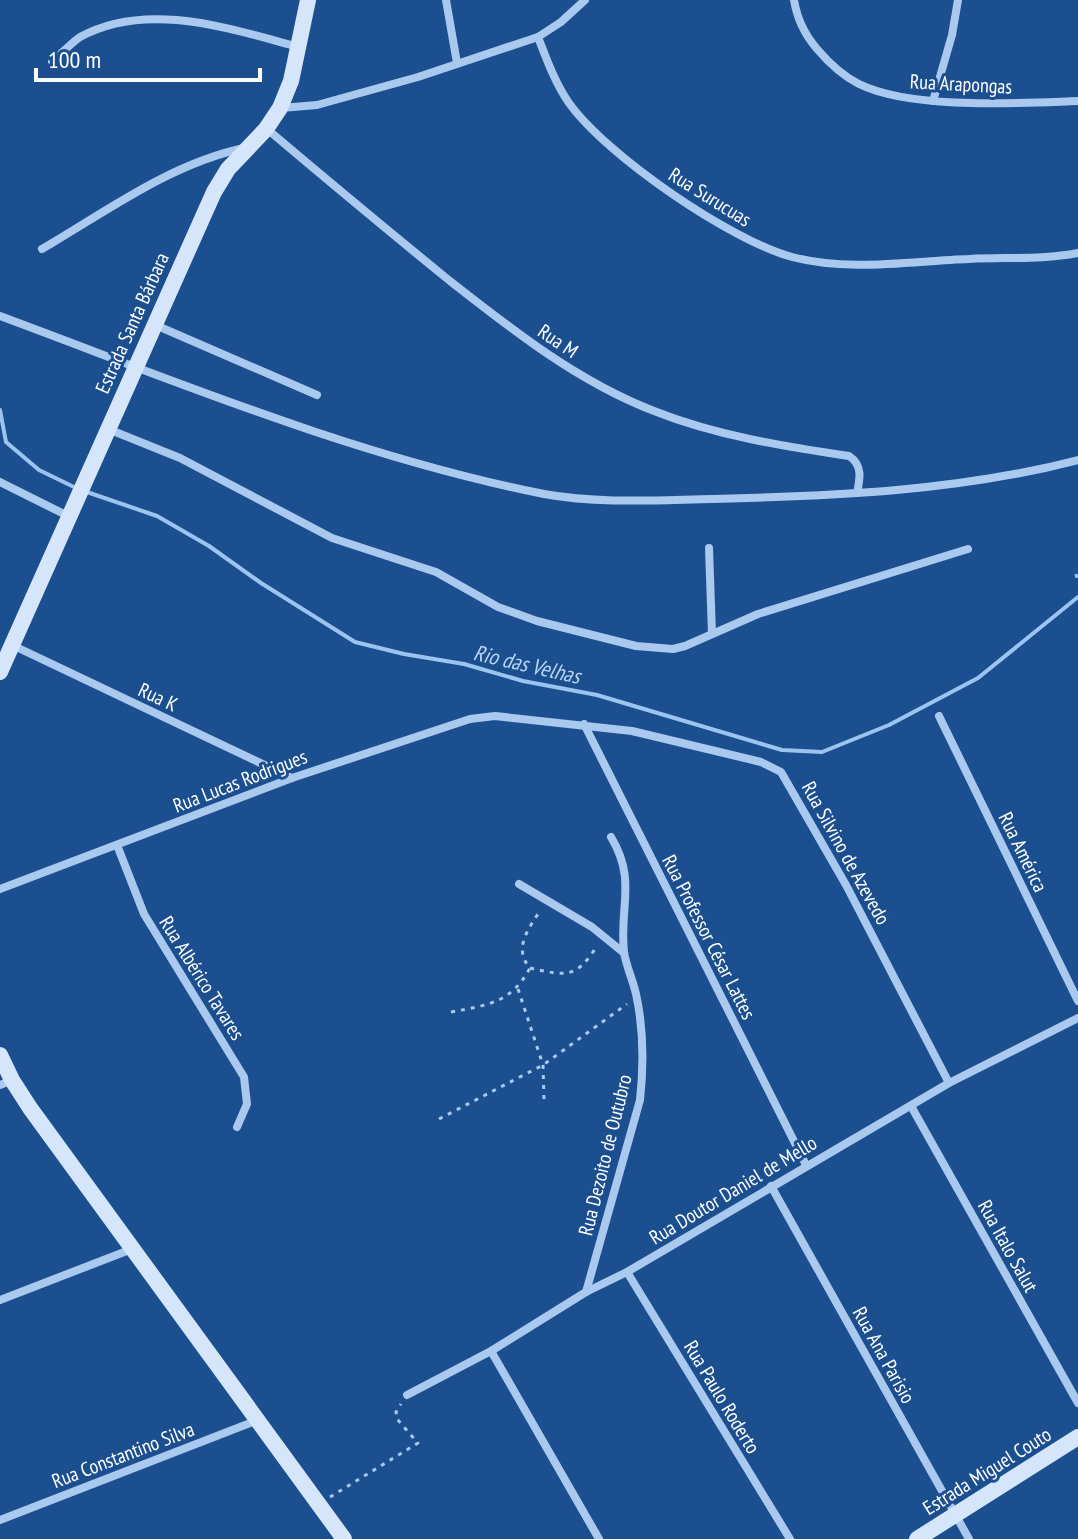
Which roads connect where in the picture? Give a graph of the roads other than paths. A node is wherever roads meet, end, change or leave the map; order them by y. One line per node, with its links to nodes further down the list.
1 (308, 0): 7 (street, Estrada Santa Bárbara)
2 (446, 0): 9 (street)
3 (585, 0): 6 (street)
4 (794, 0): 10 (street, Rua Arapongas)
5 (958, 0): 10 (street)
6 (538, 37): 9 (street); 16 (street, Rua Surucuas)
7 (299, 47): 8 (street); 12 (street, Estrada Santa Bárbara)
8 (52, 62)
9 (457, 63): 12 (street)
10 (933, 101): 11 (street, Rua Arapongas)
11 (1078, 101)
12 (280, 108): 13 (street, Estrada Santa Bárbara)
13 (266, 129): 14 (street, Estrada Santa Bárbara); 24 (street, Rua M)
14 (246, 147): 15 (street); 18 (street, Estrada Santa Bárbara)
15 (42, 249)
16 (1078, 253)
17 (0, 316): 19 (street)
18 (153, 324): 19 (street, Estrada Santa Bárbara); 20 (street)
19 (136, 365): 21 (street, Estrada Santa Bárbara); 24 (street)
20 (317, 395)
21 (107, 429): 25 (street, Estrada Santa Bárbara); 28 (street)
22 (1078, 460): 24 (street)
23 (0, 482): 25 (street)
24 (857, 493)
25 (69, 512): 29 (street, Estrada Santa Bárbara)
26 (709, 548): 28 (street)
27 (968, 549): 28 (street)
28 (712, 634)
29 (11, 645): 30 (street, Estrada Santa Bárbara); 34 (street, Rua K)
30 (0, 672)
31 (495, 716): 33 (street, Rua Silvino de Azevedo); 34 (street, Rua Lucas Rodrigues)
32 (939, 716): 40 (street, Rua América)
33 (584, 724): 44 (street, Rua Silvino de Azevedo); 47 (street, Rua Professor César Lattes)
34 (292, 778): 36 (street, Rua Lucas Rodrigues)
35 (611, 837): 39 (street, Rua Dezoito de Outubro)
36 (117, 845): 38 (street, Rua Lucas Rodrigues); 46 (street, Rua Albérico Tavares)
37 (519, 884): 39 (street)
38 (0, 889)
39 (624, 953): 51 (street, Rua Dezoito de Outubro)
40 (1078, 1001)
41 (1078, 1018): 44 (street, Rua Doutor Daniel de Mello)
42 (0, 1055): 43 (street)
43 (6, 1082): 49 (street)
44 (949, 1083): 45 (street, Rua Doutor Daniel de Mello)
45 (911, 1106): 47 (street, Rua Doutor Daniel de Mello); 55 (street, Rua Italo Salut)
46 (237, 1127)
47 (806, 1165): 48 (street, Rua Doutor Daniel de Mello)
48 (771, 1186): 50 (street, Rua Doutor Daniel de Mello); 58 (street, Rua Ana Parisio)
49 (133, 1248): 52 (street); 56 (street)
50 (627, 1272): 51 (street, Rua Doutor Daniel de Mello); 62 (street, Rua Paulo Roderto)
51 (586, 1292): 53 (street, Rua Doutor Daniel de Mello)
52 (0, 1300)
53 (491, 1351): 54 (street, Rua Doutor Daniel de Mello); 61 (street)
54 (407, 1395)
55 (1078, 1403)
56 (258, 1420): 59 (street, Rua Constantino Silva); 60 (street)
57 (1078, 1437): 58 (street, Estrada Miguel Couto)
58 (956, 1514): 63 (street, Estrada Miguel Couto); 64 (street, Rua Ana Parisio)
59 (0, 1520)
60 (344, 1539)
61 (599, 1539)
62 (790, 1539)
63 (917, 1539)
64 (969, 1539)

